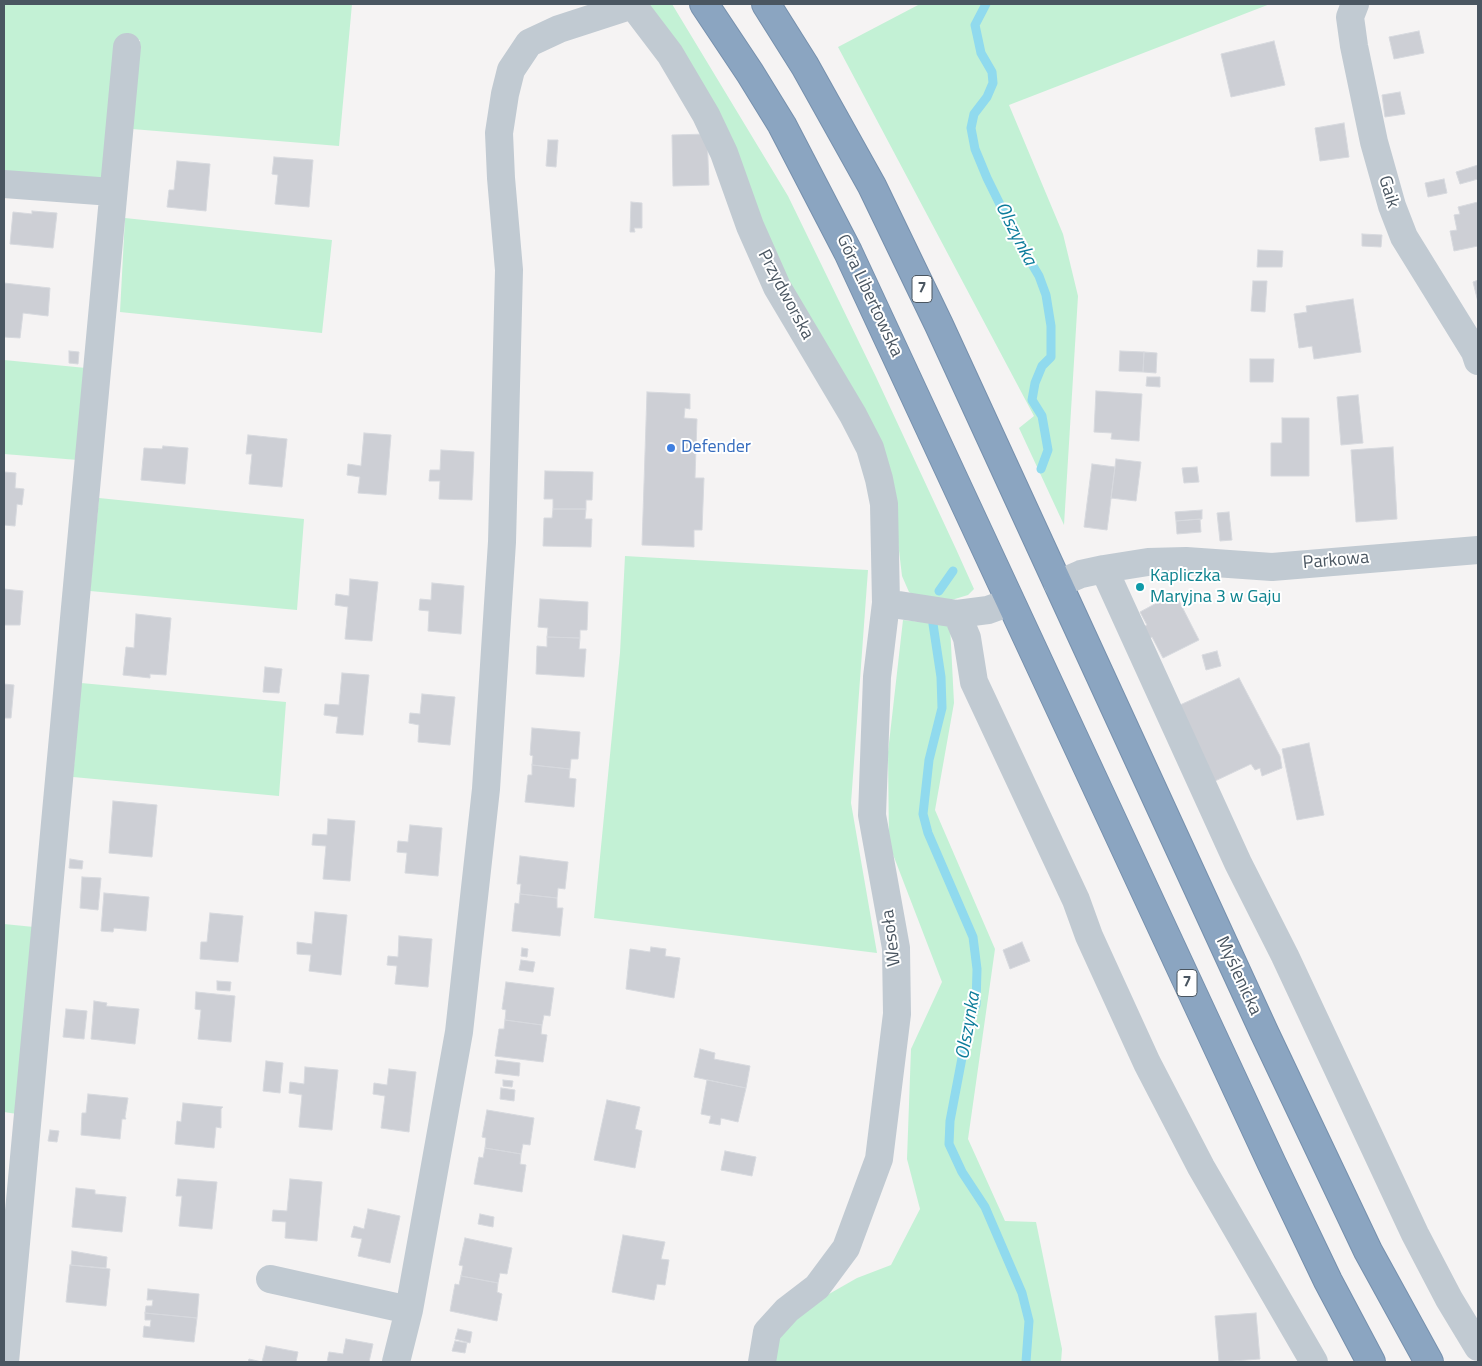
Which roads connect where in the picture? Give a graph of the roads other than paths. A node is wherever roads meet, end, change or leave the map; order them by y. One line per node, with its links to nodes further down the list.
1 (632, 4): 14 (street, Przydworska); 17 (street)
2 (704, 4): 13 (highway, Góra Libertowska / 7)
3 (766, 4): 12 (highway, 7)
4 (1355, 4): 8 (street, Gaik)
5 (127, 47): 7 (street)
6 (4, 184): 7 (street)
7 (112, 192): 19 (street)
8 (1470, 326): 9 (street, Gaik)
9 (1478, 361)
10 (1478, 550): 11 (street, Parkowa)
11 (1104, 569): 12 (street, Parkowa); 18 (street)
12 (1058, 584): 24 (highway, Myślenicka / 7)
13 (1010, 602): 15 (street); 23 (highway, 7)
14 (886, 603): 15 (street); 21 (street, Wesoła)
15 (957, 614): 22 (street)
16 (270, 1279): 17 (street)
17 (409, 1310): 20 (street)
18 (1478, 1347)
19 (5, 1362)
20 (396, 1362)
21 (762, 1362)
22 (1314, 1362)
23 (1371, 1362)
24 (1429, 1362)

